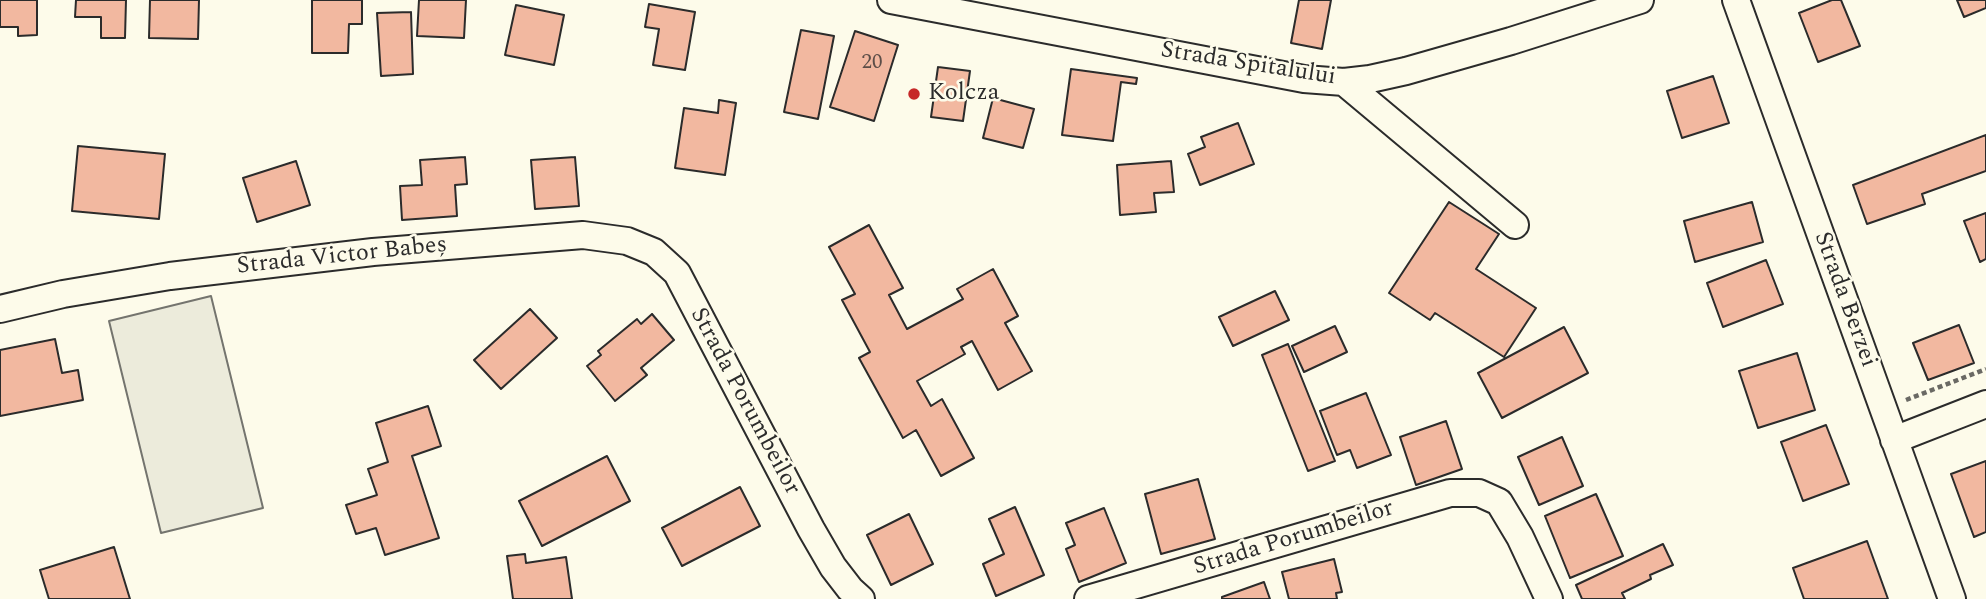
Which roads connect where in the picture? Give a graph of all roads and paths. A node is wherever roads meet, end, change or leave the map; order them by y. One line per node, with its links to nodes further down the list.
1 (891, 0): 4 (street, Strada Spitalului)
2 (1640, 0): 4 (street, Strada Spitalului)
3 (1736, 0): 11 (street, Strada Berzei)
4 (1344, 82): 5 (street)
5 (1515, 225)
6 (677, 273): 7 (street, Strada Victor Babeș); 12 (street, Strada Porumbeilor)
7 (0, 309)
8 (1986, 369): 9 (path)
9 (1903, 401)
10 (1986, 404): 11 (street)
11 (1894, 440): 15 (street, Strada Berzei)
12 (861, 599)
13 (1088, 599): 14 (street, Strada Porumbeilor)
14 (1549, 599)
15 (1952, 599)

